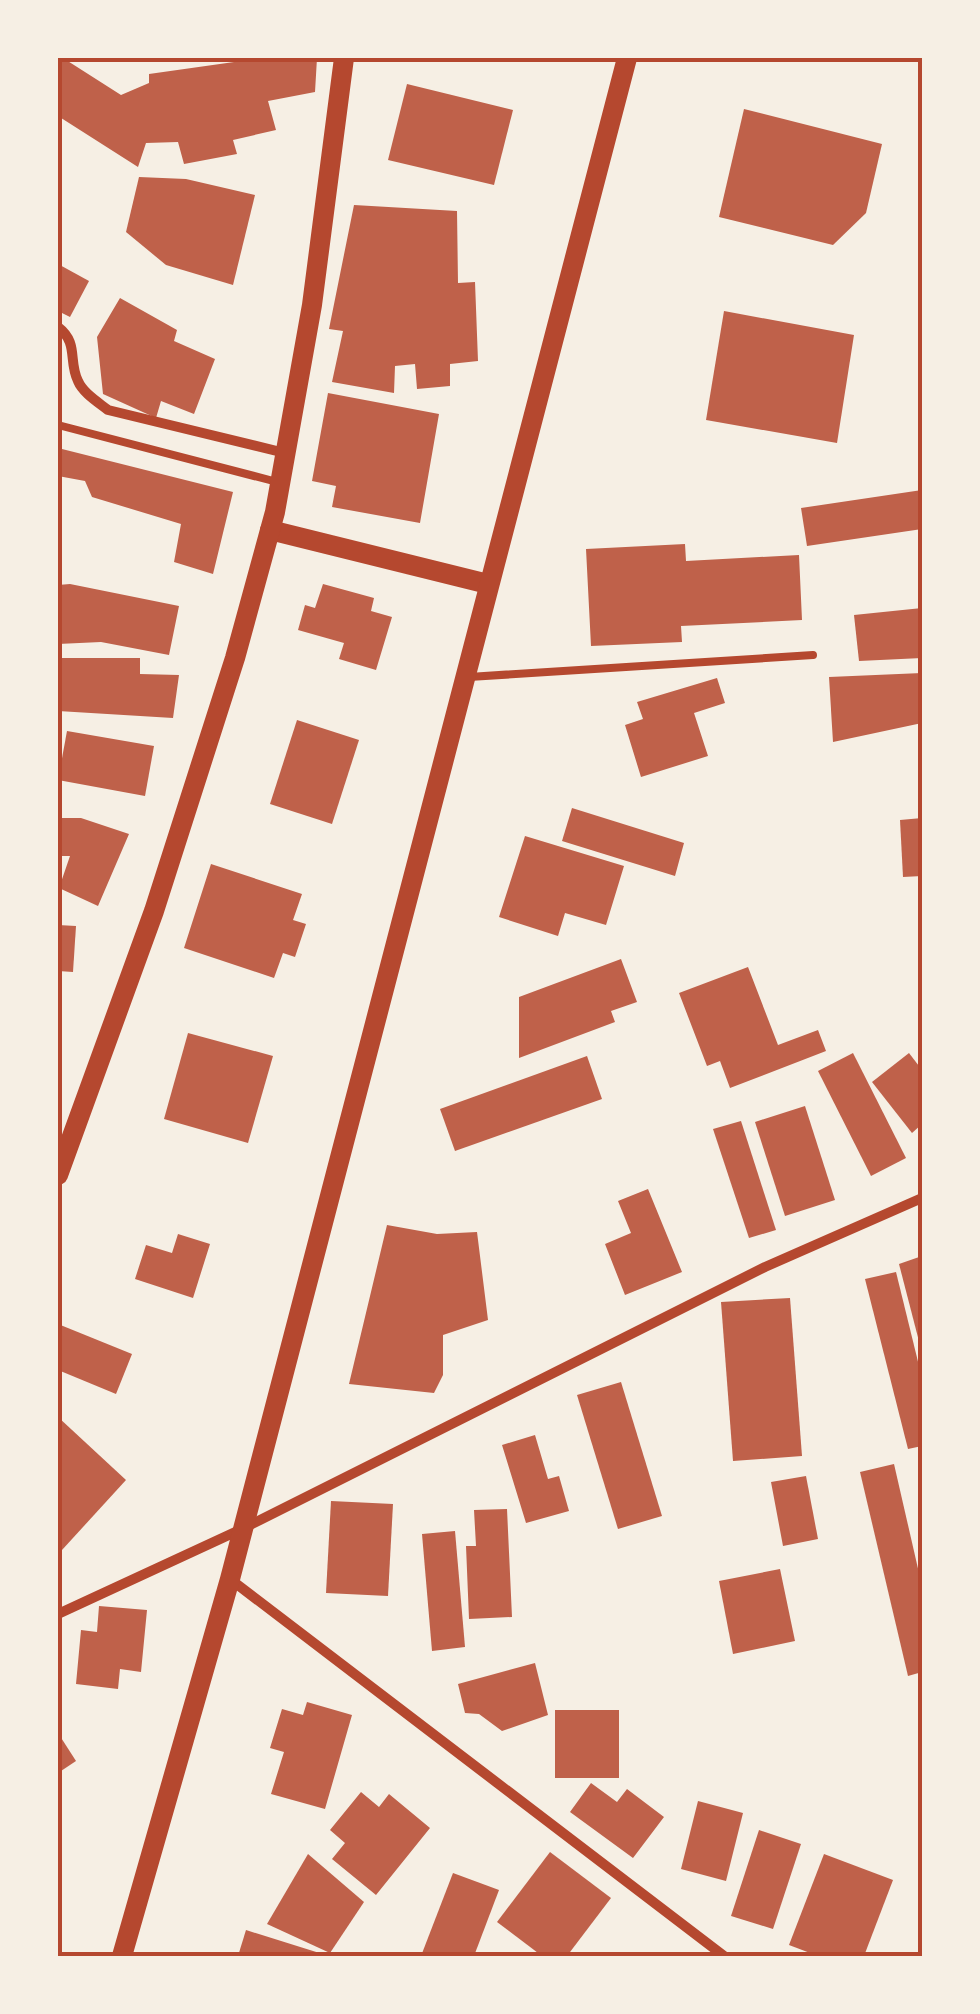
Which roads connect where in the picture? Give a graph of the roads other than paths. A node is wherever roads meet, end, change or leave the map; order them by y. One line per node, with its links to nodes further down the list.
1 (344, 58): 5 (main road)
2 (627, 58): 8 (main road)
3 (58, 327): 5 (street)
4 (58, 425): 6 (lane)
5 (286, 454): 6 (main road)
6 (281, 482): 7 (main road)
7 (270, 530): 8 (main road); 11 (main road)
8 (488, 584): 10 (main road)
9 (814, 655): 10 (lane)
10 (464, 677): 13 (main road)
11 (58, 1175)
12 (922, 1198): 13 (street)
13 (244, 1528): 14 (main road); 15 (street)
14 (230, 1579): 16 (main road); 17 (street)
15 (58, 1614)
16 (122, 1956)
17 (724, 1956)

